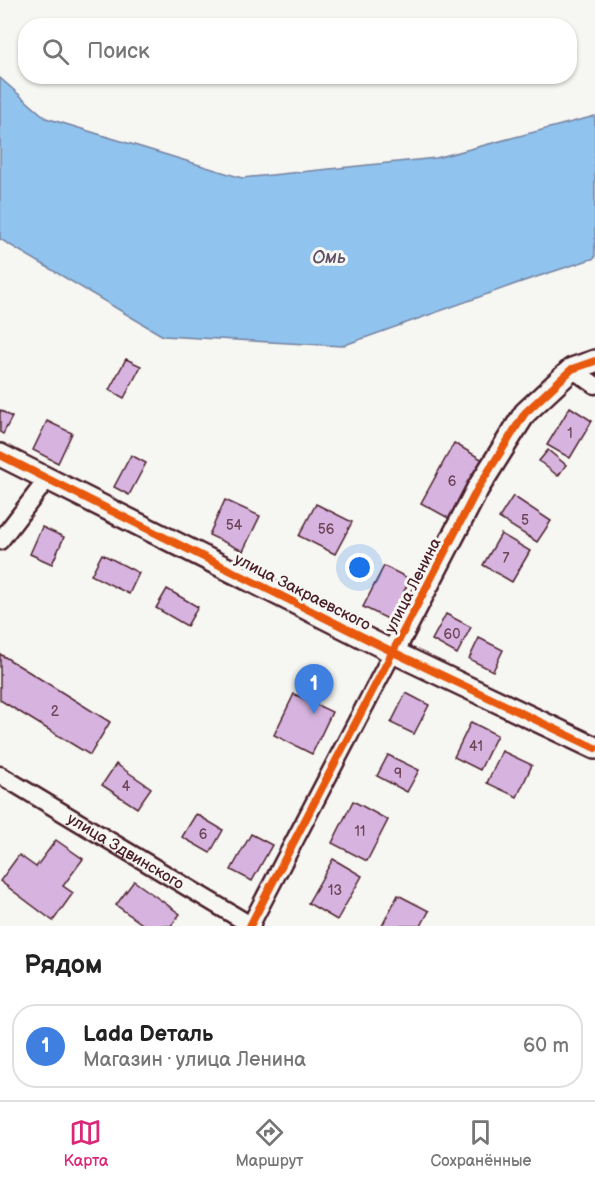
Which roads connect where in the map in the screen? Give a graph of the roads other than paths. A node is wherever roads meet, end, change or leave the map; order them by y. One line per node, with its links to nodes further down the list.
1 (595, 361): 2 (street)
2 (572, 369): 3 (street); 7 (street, улица Ленина)
3 (595, 385)
4 (0, 455): 5 (street, улица Закраевского)
5 (48, 478): 6 (street); 7 (street, улица Закраевского)
6 (0, 541)
7 (393, 652): 8 (street, улица Закраевского); 10 (street, улица Ленина)
8 (595, 748)
9 (0, 775): 10 (street, улица Здвинского)
10 (251, 926)

